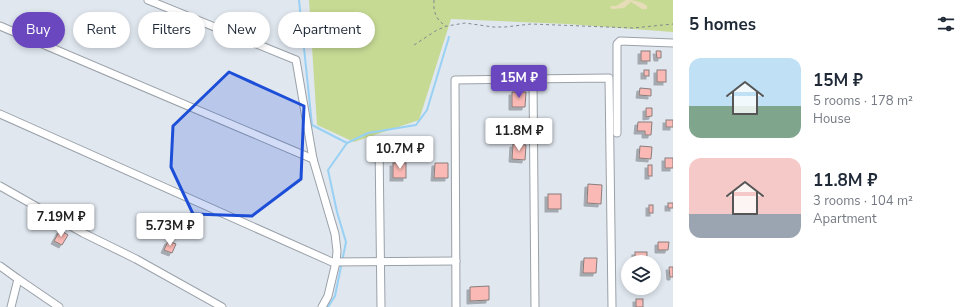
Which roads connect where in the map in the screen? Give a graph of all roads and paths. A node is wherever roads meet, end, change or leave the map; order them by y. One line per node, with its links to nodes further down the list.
1 (148, 0): 12 (street)
2 (434, 0): 5 (path)
3 (673, 24): 5 (path)
4 (0, 26): 12 (street)
5 (447, 26): 7 (path)
6 (673, 43): 10 (street)
7 (414, 44)
8 (533, 79): 14 (street); 25 (street); 26 (street)
9 (0, 114): 15 (street)
10 (618, 133)
11 (379, 143): 16 (street)
12 (313, 159): 15 (street)
13 (0, 186): 21 (street)
14 (456, 261): 16 (street); 24 (street)
15 (336, 262): 16 (street); 22 (street)
16 (380, 262): 23 (street)
17 (0, 266): 18 (street)
18 (18, 280): 19 (street); 20 (street)
19 (11, 307)
20 (60, 307)
21 (222, 307)
22 (322, 307)
23 (381, 307)
24 (456, 307)
25 (535, 307)
26 (612, 307)

